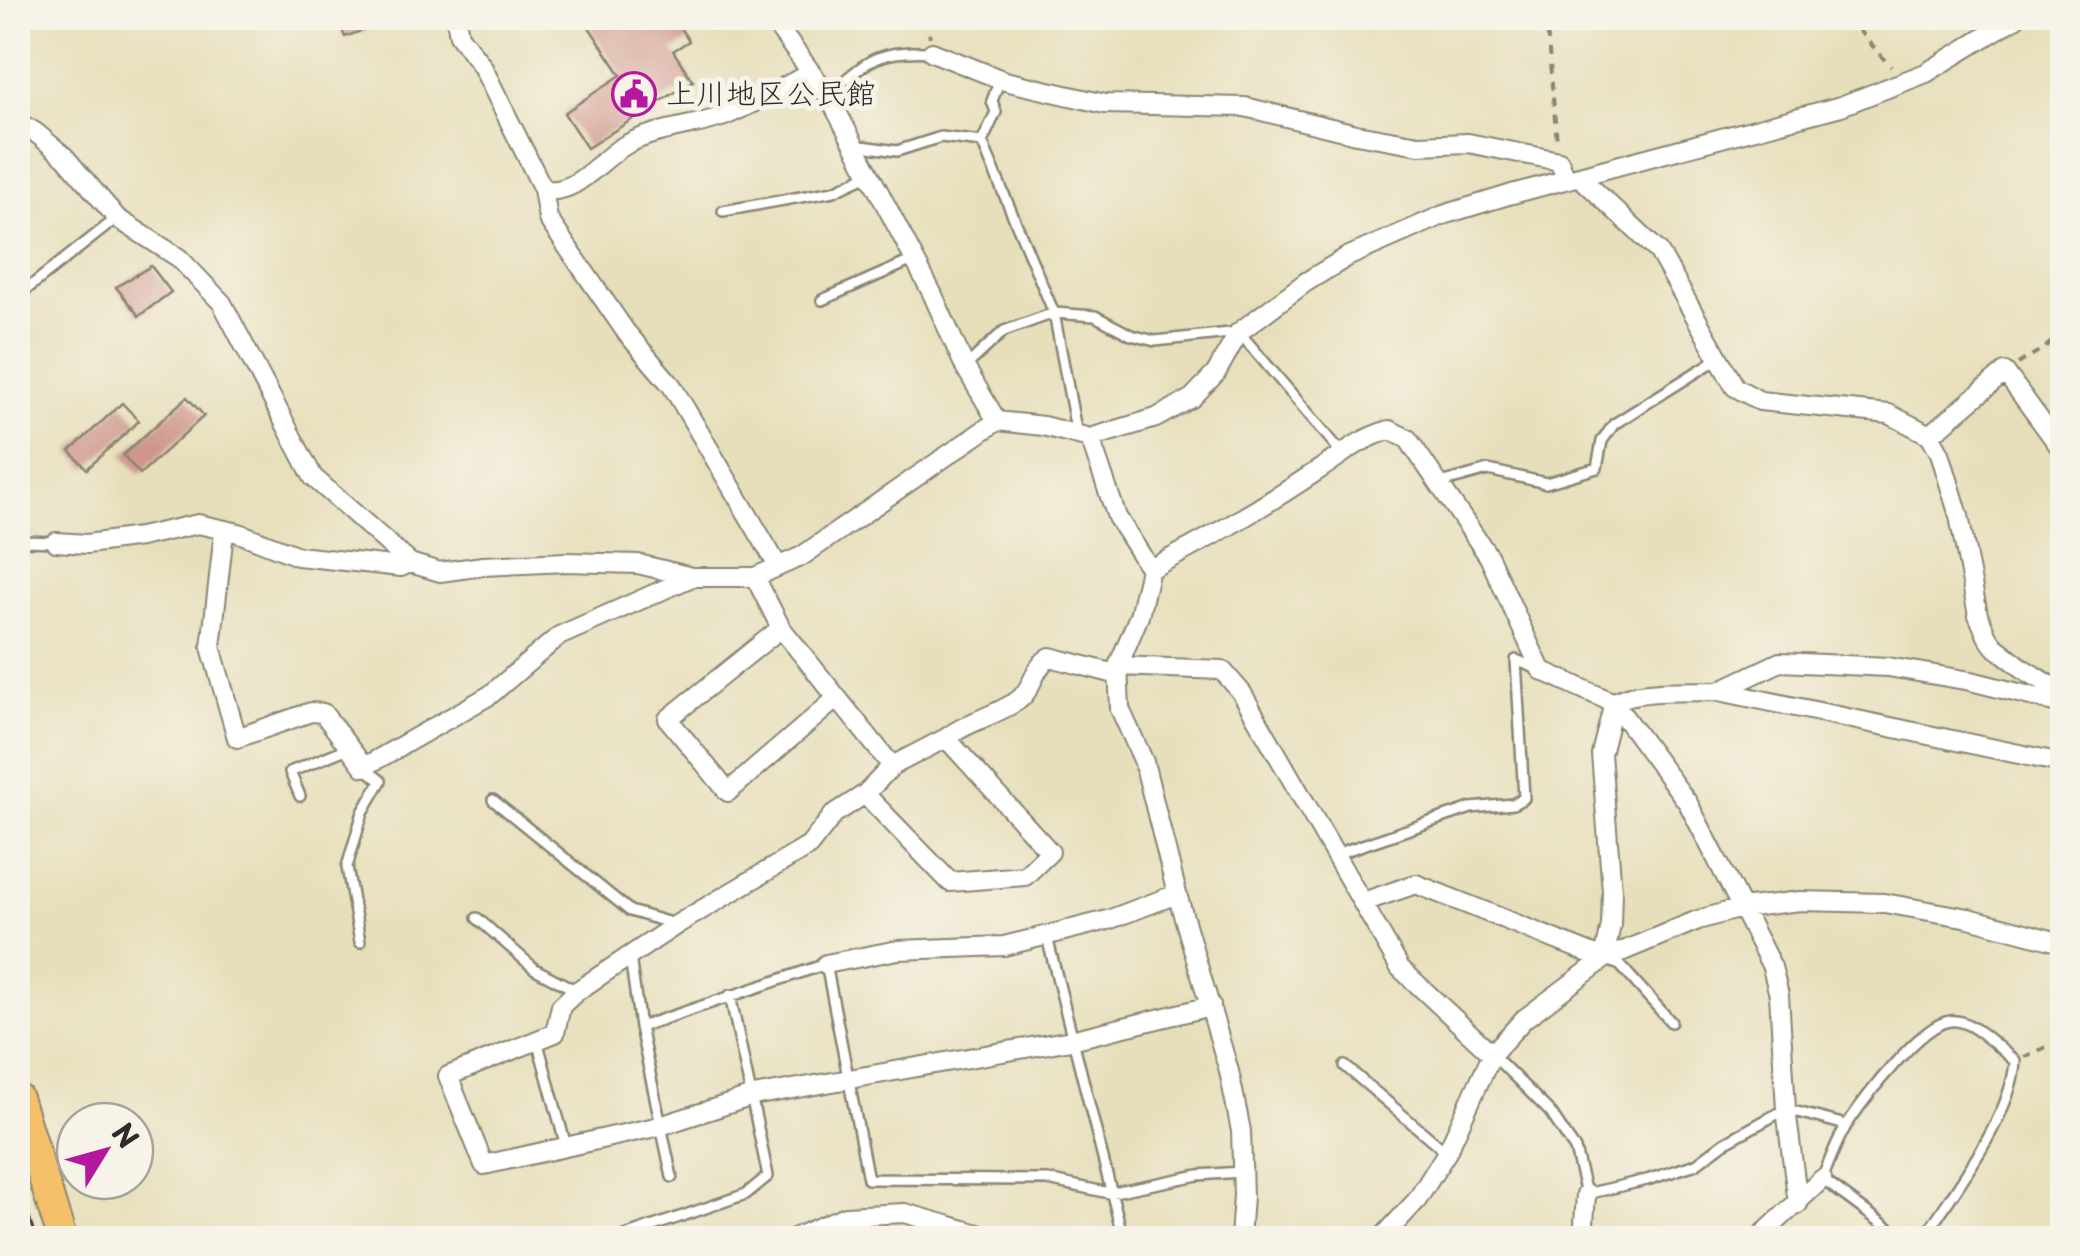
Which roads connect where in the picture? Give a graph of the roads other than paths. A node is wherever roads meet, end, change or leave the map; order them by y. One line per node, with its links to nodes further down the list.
1 (456, 18): 13 (street)
2 (771, 18): 5 (street)
3 (2016, 18): 11 (street)
4 (932, 52): 6 (street); 7 (lane)
5 (811, 74): 7 (street); 13 (street)
6 (1000, 79): 9 (lane); 11 (street)
7 (828, 96): 10 (street)
8 (18, 122): 15 (street)
9 (982, 142): 10 (lane); 19 (lane)
10 (852, 145): 12 (street)
11 (1568, 172): 20 (street); 21 (street)
12 (870, 174): 14 (lane); 16 (street)
13 (543, 188): 33 (street)
14 (723, 211)
15 (117, 218): 17 (lane); 32 (street)
16 (913, 260): 18 (lane); 22 (street)
17 (18, 296)
18 (822, 300)
19 (1054, 313): 20 (lane); 22 (lane); 25 (lane)
20 (1239, 332): 25 (street); 27 (lane)
21 (1718, 358): 24 (street); 28 (lane)
22 (965, 367): 23 (street)
23 (997, 422): 25 (street); 33 (street)
24 (1930, 435): 26 (street); 41 (street)
25 (1084, 437): 34 (street)
26 (2062, 450)
27 (1342, 454): 28 (street); 34 (street)
28 (1441, 483): 39 (street)
29 (224, 532): 31 (street); 32 (street); 46 (street)
30 (18, 536): 31 (lane)
31 (56, 542)
32 (410, 562): 35 (street)
33 (778, 566): 36 (street)
34 (1150, 569): 38 (street)
35 (692, 577): 36 (street); 49 (street)
36 (755, 577): 37 (street)
37 (781, 628): 42 (street); 42 (street)
38 (1119, 670): 45 (street); 53 (street); 54 (street)
39 (1540, 670): 43 (street); 53 (lane)
40 (1719, 691): 43 (street); 44 (street); 47 (street)
41 (2062, 692)
42 (838, 698): 48 (street)
43 (1614, 703): 56 (street); 63 (street)
44 (2062, 704)
45 (946, 738): 48 (street); 50 (street)
46 (348, 748): 49 (street); 51 (lane)
47 (2062, 763)
48 (892, 766): 50 (street)
49 (364, 768): 60 (lane)
50 (865, 794): 58 (street)
51 (300, 796)
52 (492, 800): 58 (lane)
53 (1334, 855): 55 (street)
54 (1177, 894): 59 (street); 67 (street)
55 (1363, 902): 63 (street); 72 (street)
56 (1742, 908): 61 (street); 63 (street); 77 (street)
57 (477, 918): 65 (lane)
58 (676, 925): 62 (street)
59 (1047, 937): 64 (street); 71 (lane)
60 (360, 942)
61 (2062, 943)
62 (630, 957): 65 (street); 69 (lane)
63 (1604, 959): 68 (lane); 72 (street)
64 (826, 964): 66 (lane); 74 (lane)
65 (577, 991): 70 (street)
66 (730, 995): 69 (lane); 75 (lane)
67 (1210, 1006): 71 (street); 82 (street)
68 (1671, 1022)
69 (640, 1027): 79 (lane)
70 (536, 1040): 80 (lane); 80 (street)
71 (1071, 1040): 74 (street); 85 (lane)
72 (1492, 1054): 81 (street); 86 (lane)
73 (1345, 1066): 81 (lane)
74 (846, 1078): 75 (street); 85 (lane)
75 (754, 1096): 79 (street); 89 (lane)
76 (18, 1098): 88 (highway)
77 (1786, 1109): 78 (lane); 86 (lane); 87 (street)
78 (1846, 1124): 84 (lane); 98 (lane)
79 (660, 1126): 80 (street); 83 (lane)
80 (566, 1146)
81 (1447, 1152): 94 (street)
82 (1242, 1172): 85 (lane); 93 (street)
83 (672, 1176)
84 (1822, 1179): 87 (street); 97 (lane)
85 (1109, 1193): 92 (lane)
86 (1586, 1194): 95 (street)
87 (1798, 1204): 96 (street)
88 (62, 1238)
89 (618, 1238)
90 (794, 1238): 91 (street)
91 (992, 1238)
92 (1123, 1238)
93 (1240, 1238)
94 (1382, 1238)
95 (1583, 1238)
96 (1759, 1238)
97 (1902, 1238)
98 (1924, 1238)

